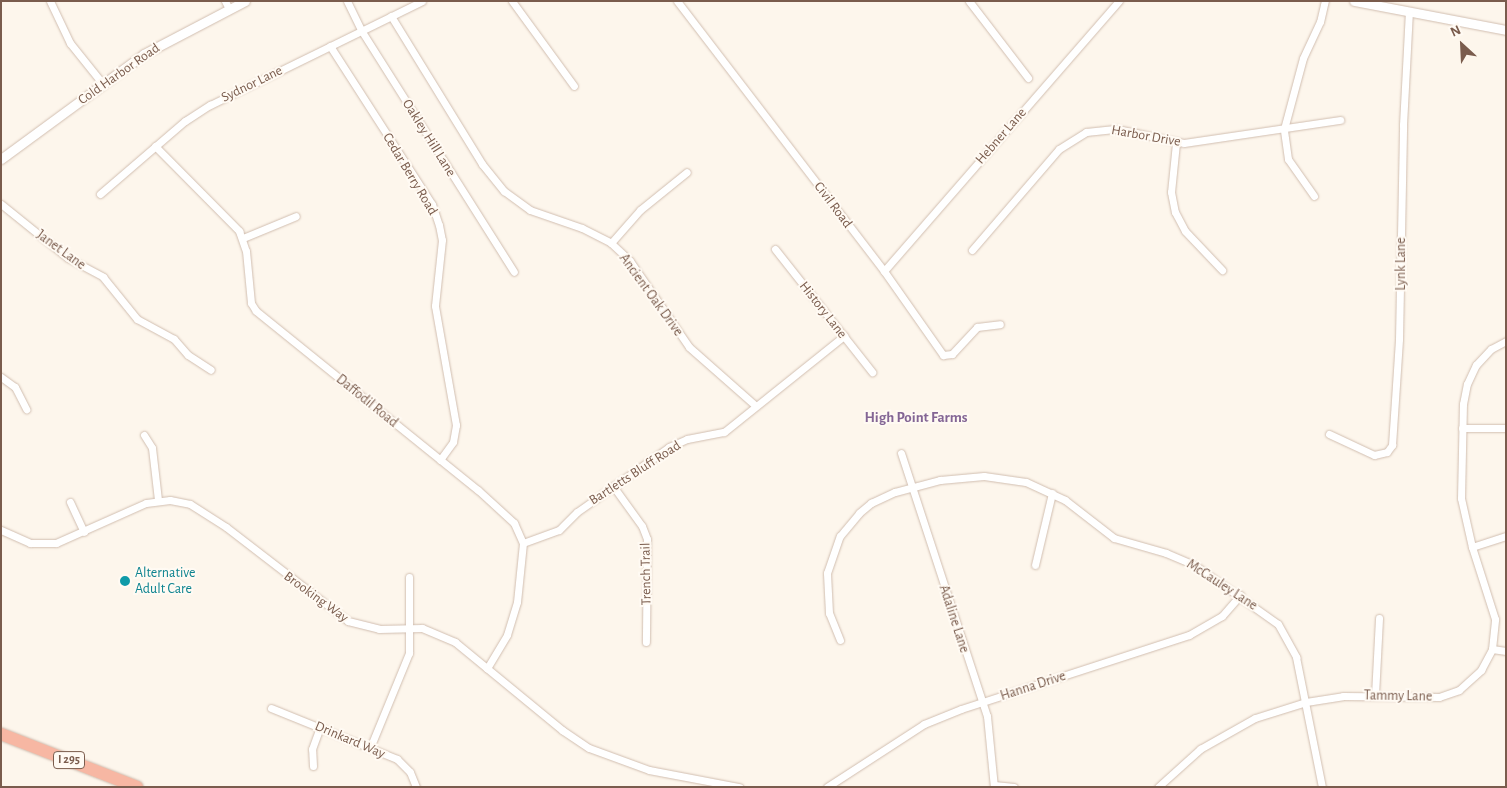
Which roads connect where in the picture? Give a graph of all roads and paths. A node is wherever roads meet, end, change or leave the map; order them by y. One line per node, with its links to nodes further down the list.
1 (50, 1): 18 (street)
2 (245, 1): 11 (main road, Cold Harbor Road)
3 (347, 1): 14 (street, Oakley Hill Lane)
4 (422, 1): 13 (street, Sydnor Lane)
5 (512, 1): 19 (street)
6 (677, 1): 35 (street, Civil Road)
7 (970, 1): 17 (street)
8 (1119, 1): 35 (street, Hebner Lane)
9 (1324, 1): 21 (street)
10 (1354, 1): 12 (main road)
11 (227, 5): 18 (main road, Cold Harbor Road)
12 (1409, 12): 15 (main road); 47 (street, Lynk Lane)
13 (391, 16): 14 (street, Sydnor Lane); 31 (street, Ancient Oak Drive)
14 (361, 30): 16 (street, Sydnor Lane); 36 (street, Oakley Hill Lane)
15 (1506, 30)
16 (330, 46): 23 (street, Sydnor Lane); 50 (street, Cedar Berry Road)
17 (1028, 78)
18 (102, 83): 24 (main road, Cold Harbor Road)
19 (574, 86)
20 (1340, 120): 21 (street, Harbor Drive)
21 (1284, 129): 22 (street, Harbor Drive); 27 (street)
22 (1176, 143): 33 (street, Harbor Drive); 34 (street)
23 (155, 146): 26 (street, Sydnor Lane); 30 (street)
24 (1, 159)
25 (687, 172): 31 (street)
26 (100, 194)
27 (1314, 196)
28 (1, 204): 40 (street, Janet Lane)
29 (296, 216): 30 (street)
30 (243, 238): 50 (street, Daffodil Road)
31 (611, 243): 43 (street, Ancient Oak Drive)
32 (775, 249): 38 (street, History Lane)
33 (972, 250)
34 (1222, 270)
35 (884, 271): 37 (street, Civil Road)
36 (514, 272)
37 (1000, 324)
38 (844, 336): 41 (street, History Lane); 43 (street, Bartletts Bluff Road)
39 (1506, 341): 45 (street, Tammy Lane)
40 (211, 370)
41 (872, 372)
42 (1, 377): 44 (street)
43 (756, 406): 51 (street, Bartletts Bluff Road)
44 (26, 409)
45 (1462, 428): 46 (street); 60 (street, Tammy Lane)
46 (1506, 428)
47 (1329, 434)
48 (144, 435): 54 (street)
49 (901, 453): 52 (street, Adaline Lane)
50 (440, 460): 59 (street, Daffodil Road)
51 (613, 486): 59 (street, Bartletts Bluff Road); 67 (street, Trench Trail)
52 (911, 487): 53 (street, McCauley Lane); 66 (street, McCauley Lane); 73 (street, Adaline Lane)
53 (1052, 493): 61 (street); 63 (street, McCauley Lane)
54 (158, 500): 57 (street, Brooking Way); 65 (street, Brooking Way)
55 (70, 502): 57 (street)
56 (1, 530): 57 (street, Brooking Way)
57 (84, 532)
58 (1506, 536): 60 (street)
59 (523, 543): 70 (street)
60 (1472, 547): 68 (street, Tammy Lane)
61 (1035, 565)
62 (409, 577): 65 (street)
63 (1240, 595): 72 (street, McCauley Lane); 73 (street, Hanna Drive)
64 (1379, 618): 71 (street)
65 (410, 627): 70 (street, Brooking Way); 77 (street)
66 (840, 640)
67 (646, 642)
68 (1492, 649): 69 (street); 71 (street, Tammy Lane)
69 (1506, 651)
70 (487, 668): 82 (street, Brooking Way)
71 (1375, 695): 72 (street, Tammy Lane)
72 (1306, 702): 85 (street, Tammy Lane); 86 (street, McCauley Lane)
73 (982, 703): 79 (street, Adaline Lane); 83 (street, Hanna Drive)
74 (271, 708): 75 (street, Drinkard Way)
75 (320, 727): 77 (street, Drinkard Way); 78 (street)
76 (1, 734): 80 (highway, I 295)
77 (370, 748): 81 (street, Drinkard Way)
78 (313, 766)
79 (994, 786): 84 (street)
80 (137, 787)
81 (416, 787)
82 (739, 787)
83 (827, 787)
84 (1014, 787)
85 (1158, 787)
86 (1322, 787)

